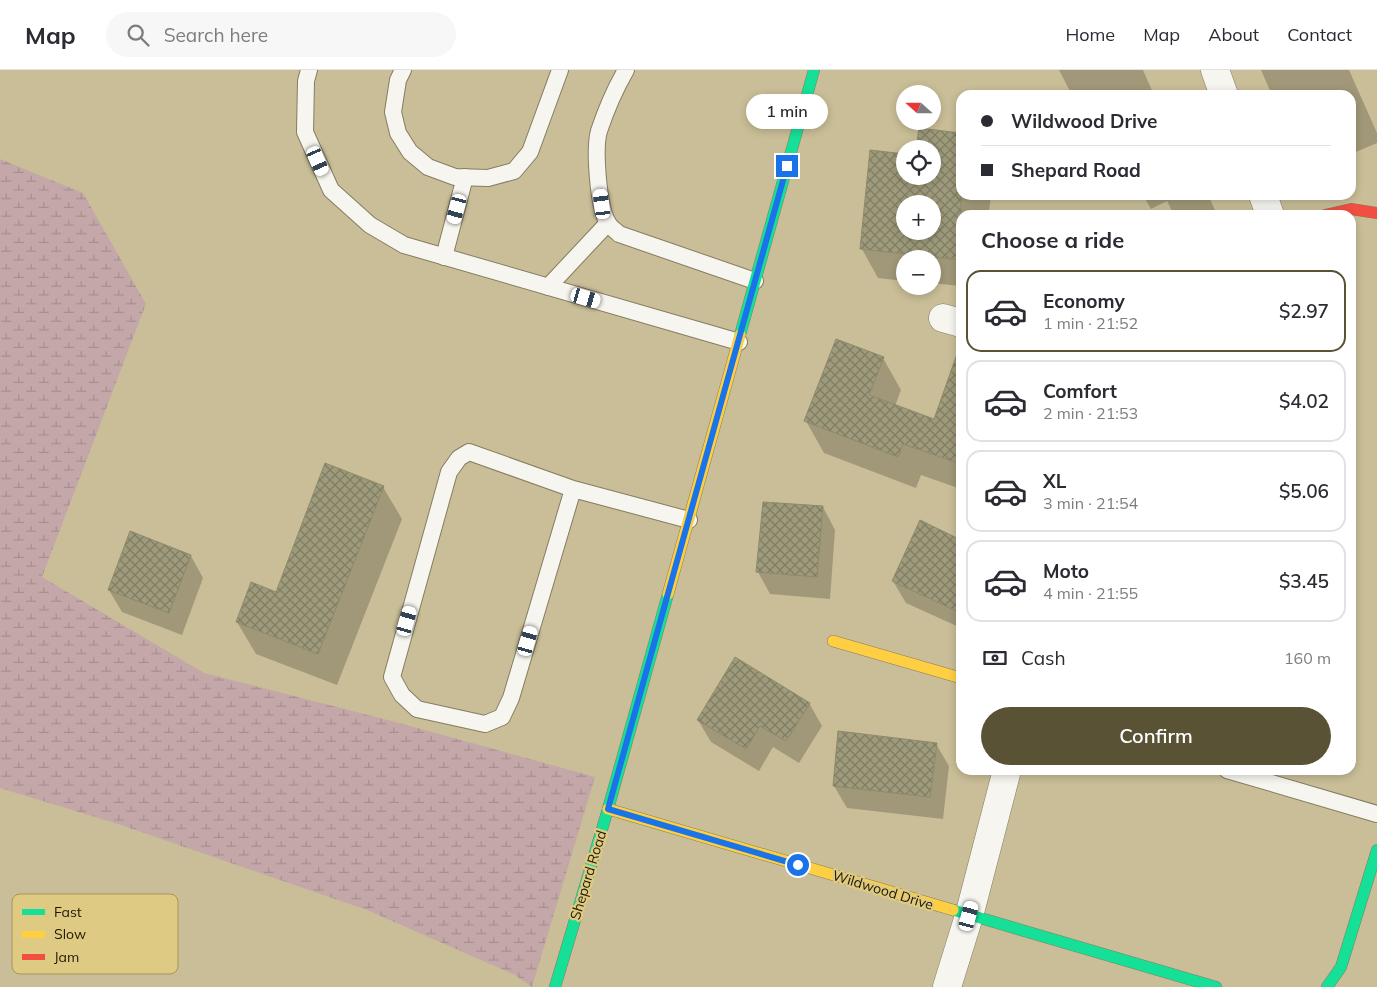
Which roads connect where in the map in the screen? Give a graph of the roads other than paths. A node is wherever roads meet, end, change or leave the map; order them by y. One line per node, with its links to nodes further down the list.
1 (309, 70): 12 (lane)
2 (402, 70): 8 (lane)
3 (560, 70): 8 (lane)
4 (626, 70): 11 (lane)
5 (814, 70): 13 (street, Shepard Road)
6 (1215, 70): 7 (street)
7 (1222, 90)
8 (465, 177): 12 (lane)
9 (1356, 211): 10 (street)
10 (1377, 213)
11 (608, 223): 13 (lane); 14 (lane)
12 (444, 257): 14 (lane)
13 (755, 281): 15 (street, Shepard Road)
14 (548, 286): 15 (lane)
15 (739, 342): 17 (street, Shepard Road)
16 (573, 489): 16 (lane); 17 (lane)
17 (689, 520): 22 (street, Shepard Road)
18 (833, 641): 19 (street)
19 (956, 677)
20 (1006, 775): 25 (street)
21 (1244, 775): 23 (lane)
22 (608, 809): 25 (street, Wildwood Drive); 26 (street, Shepard Road)
23 (1377, 814)
24 (1377, 850): 29 (street)
25 (969, 916): 27 (street); 28 (street, Wildwood Drive)
26 (555, 987)
27 (947, 987)
28 (1216, 987)
29 (1328, 987)

